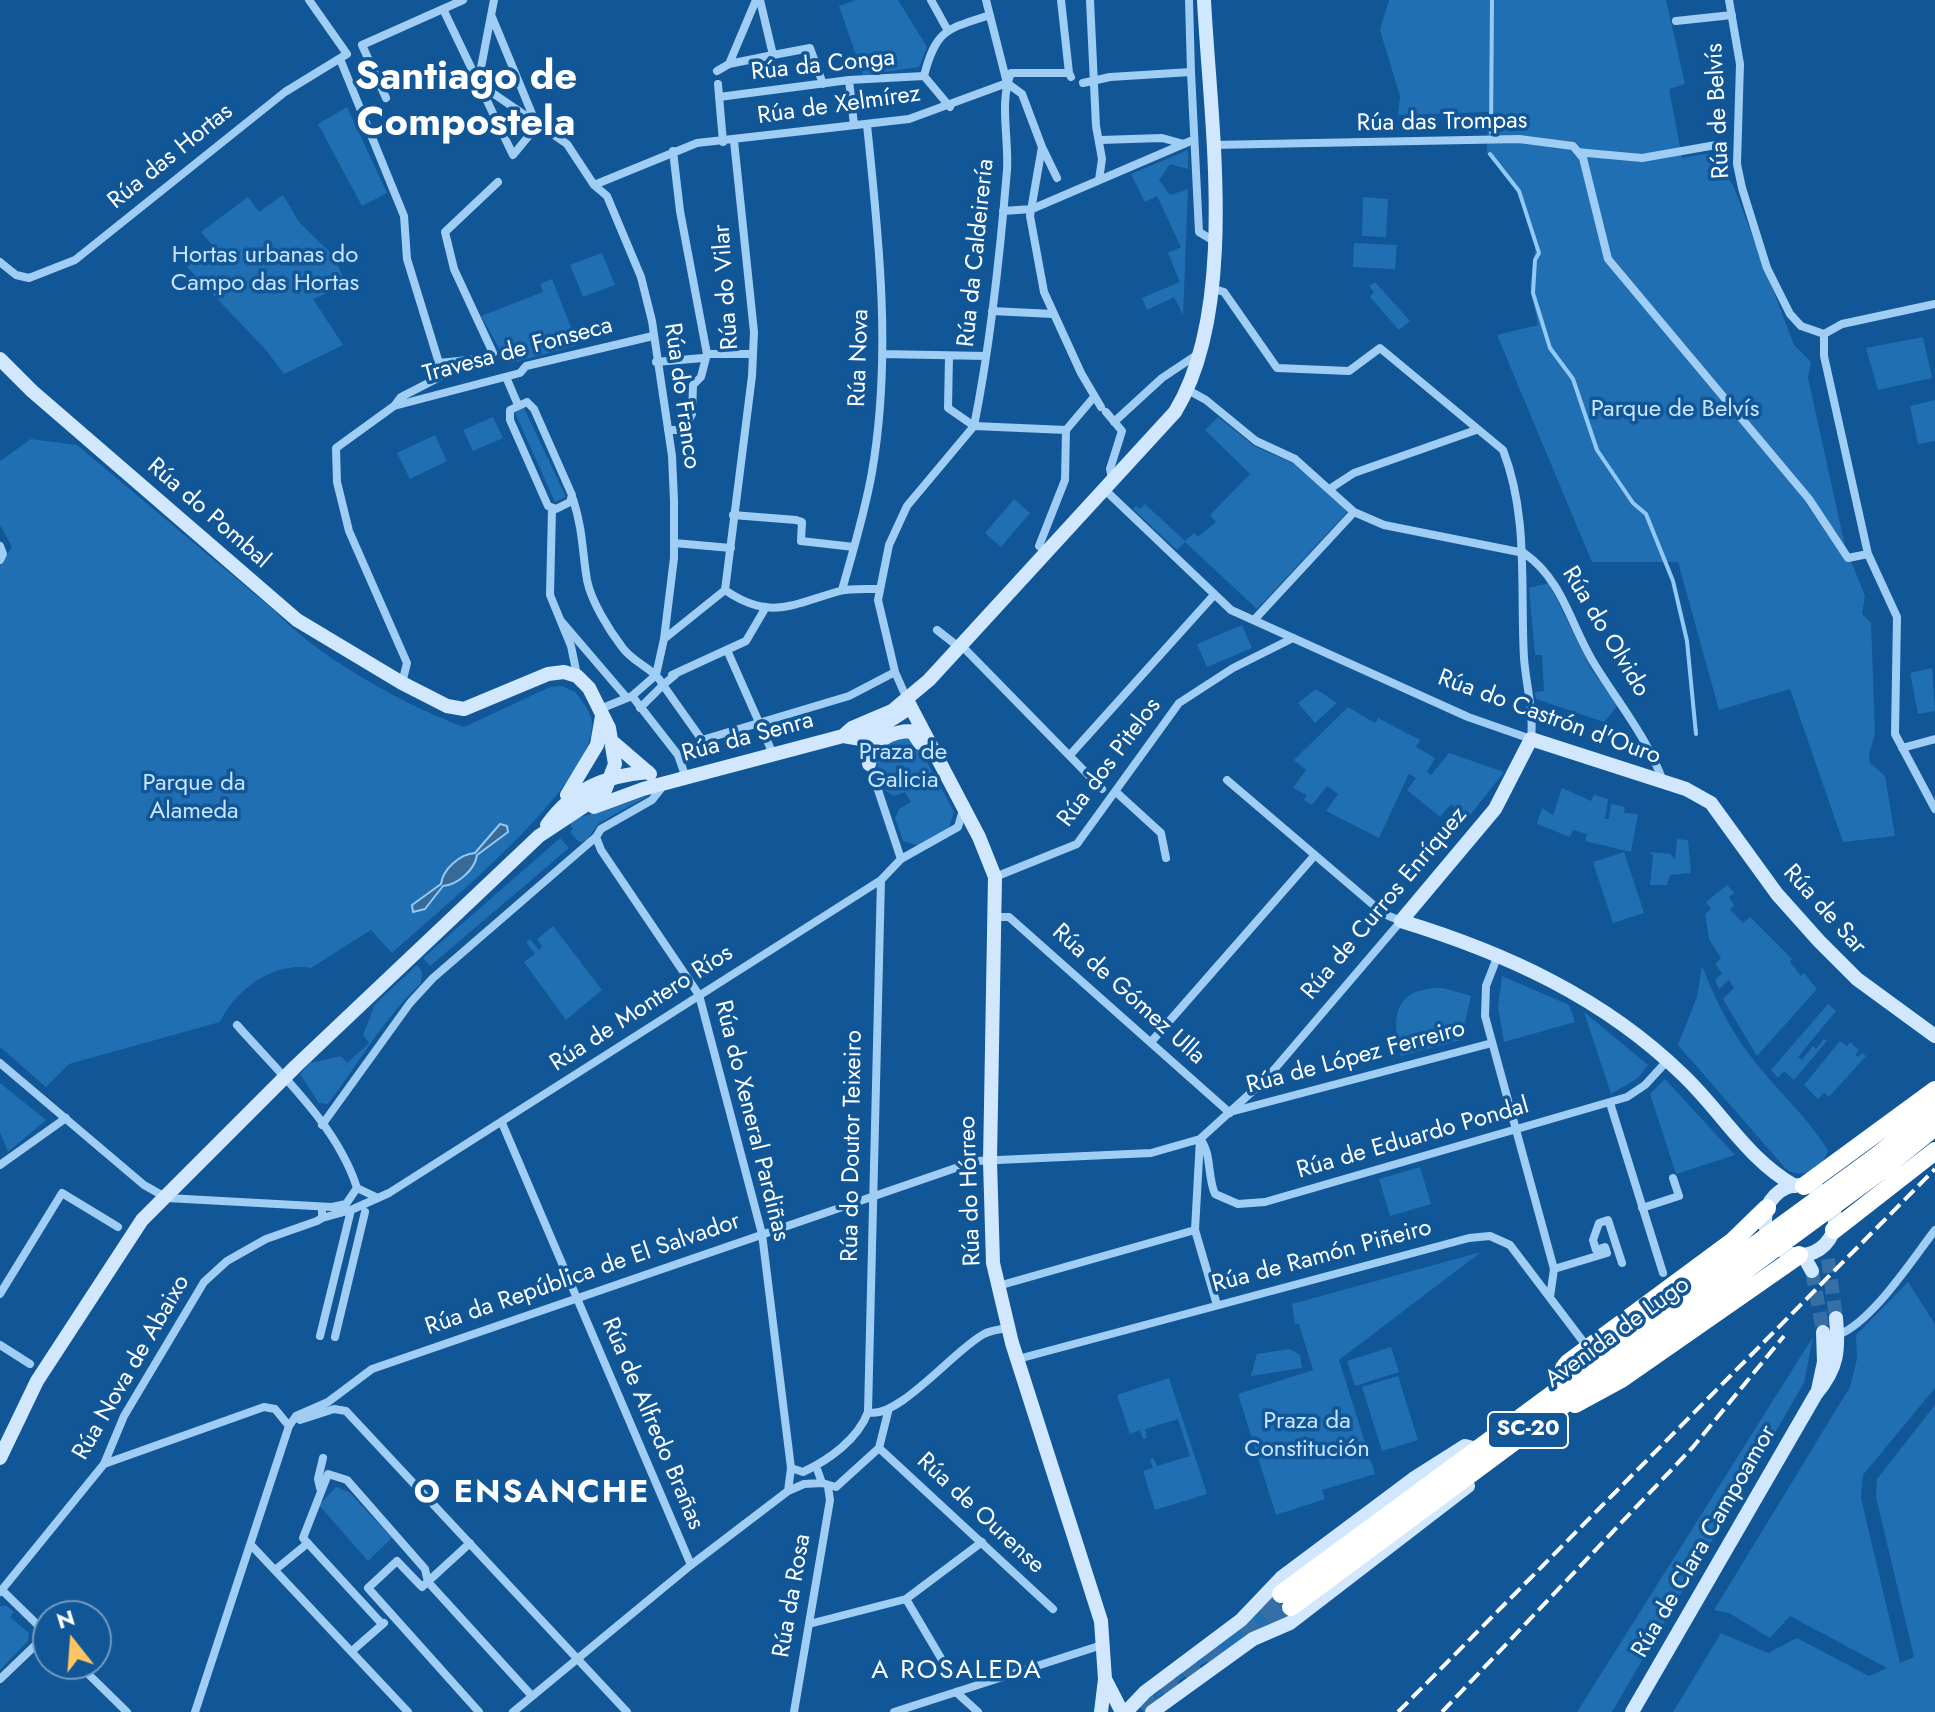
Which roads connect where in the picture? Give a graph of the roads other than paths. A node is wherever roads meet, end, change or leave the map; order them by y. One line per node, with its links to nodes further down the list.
1 (309, 0): 19 (street)
2 (463, 0): 12 (street)
3 (494, 0): 15 (street)
4 (758, 0): 18 (street); 20 (street)
5 (931, 0): 17 (street)
6 (986, 0): 13 (street)
7 (1061, 0): 27 (street, Rúa de Xelmírez)
8 (1090, 0): 25 (street)
9 (1189, 0): 22 (street)
10 (1204, 0): 41 (street)
11 (1729, 0): 14 (street, Rúa de Belvís)
12 (443, 9): 26 (street); 32 (street)
13 (990, 15): 17 (street); 27 (street)
14 (1732, 15): 16 (street); 58 (street, Rúa de Belvís)
15 (492, 17): 26 (street); 36 (street)
16 (1676, 21)
17 (947, 29): 23 (street, Rúa da Conga)
18 (773, 55): 20 (street); 30 (street)
19 (343, 56): 53 (street, Rúa das Hortas); 68 (street)
20 (729, 64): 21 (street)
21 (717, 71)
22 (1191, 72): 25 (street); 40 (street)
23 (924, 76): 24 (street, Rúa da Conga); 33 (street)
24 (849, 80): 30 (street, Rúa da Conga); 34 (street)
25 (1094, 80): 28 (street); 37 (street)
26 (478, 83): 36 (street); 36 (street)
27 (1007, 83): 33 (street, Rúa de Xelmírez); 43 (street); 51 (street, Rúa da Caldeirería)
28 (1083, 83)
29 (718, 84): 31 (street)
30 (823, 84): 31 (street, Rúa da Conga)
31 (719, 97): 39 (street)
32 (386, 98)
33 (950, 107): 35 (street, Rúa de Xelmírez)
34 (854, 125): 35 (street, Rúa de Xelmírez); 38 (street, Rúa de Xelmírez)
35 (867, 125): 62 (street, Rúa Nova)
36 (537, 126): 49 (street, Rúa do Franco)
37 (1100, 140): 40 (street); 47 (street)
38 (734, 141): 39 (street, Rúa de Xelmírez); 61 (street, Rúa do Vilar)
39 (723, 142): 44 (street, Rúa de Xelmírez)
40 (1189, 142): 47 (street); 52 (street)
41 (1211, 145): 45 (street, Rúa das Trompas); 52 (street)
42 (1716, 145): 45 (street, Rúa das Trompas)
43 (1042, 147): 46 (street); 50 (street)
44 (673, 151): 49 (street, Rúa de Xelmírez); 63 (street)
45 (1578, 152): 90 (street)
46 (1057, 178)
47 (1099, 180): 50 (street)
48 (498, 182): 68 (street)
49 (594, 185): 59 (street, Rúa do Franco)
50 (1032, 209): 51 (street); 57 (street)
51 (1003, 211): 56 (street, Rúa da Caldeirería)
52 (1214, 241): 54 (street)
53 (0, 262)
54 (1211, 288): 60 (street); 78 (street)
55 (1935, 304): 58 (street)
56 (992, 311): 57 (street); 65 (street, Rúa da Caldeirería)
57 (1053, 314): 71 (street)
58 (1824, 334): 90 (street)
59 (653, 336): 67 (street, Rúa do Franco); 69 (street, Travesa de Fonseca)
60 (1202, 351): 70 (street); 74 (street)
61 (753, 354): 63 (street); 84 (street, Rúa do Vilar)
62 (882, 354): 64 (street); 86 (street, Rúa Nova)
63 (705, 356): 67 (street); 76 (street)
64 (949, 356): 65 (street); 75 (street)
65 (986, 356): 75 (street, Rúa da Caldeirería)
66 (0, 359): 106 (street, Rúa do Pombal)
67 (656, 362): 76 (street, Rúa do Franco)
68 (439, 363): 73 (street)
69 (506, 377): 72 (street); 73 (street, Travesa de Fonseca)
70 (1188, 390): 79 (street); 80 (street)
71 (1094, 397): 74 (street); 77 (street)
72 (518, 405): 81 (street); 82 (street)
73 (394, 406): 106 (street)
74 (1114, 422): 79 (street)
75 (974, 426): 77 (street); 91 (street)
76 (668, 430): 85 (street, Rúa do Franco)
77 (1066, 430): 88 (street)
78 (1476, 430): 80 (street); 89 (street)
79 (1108, 484): 88 (street); 94 (street, Rúa do Castrón d'Ouro)
80 (1331, 488): 83 (street)
81 (573, 499): 82 (street); 105 (street)
82 (552, 509): 96 (street)
83 (1354, 512): 89 (street); 97 (street)
84 (733, 515): 86 (street); 87 (street, Rúa do Vilar)
85 (674, 543): 87 (street); 100 (street, Rúa do Franco)
86 (854, 547): 93 (street, Rúa Nova)
87 (731, 548): 92 (street, Rúa do Vilar)
88 (1047, 553): 101 (street)
89 (1524, 553): 114 (street); 126 (street, Rúa do Olvido)
90 (1868, 554): 118 (street)
91 (878, 589): 93 (street); 103 (street)
92 (725, 590): 95 (street); 100 (street)
93 (842, 590): 95 (street)
94 (1214, 595): 97 (street, Rúa do Castrón d'Ouro); 120 (street)
95 (766, 607): 102 (street)
96 (556, 615): 104 (street); 107 (street)
97 (1254, 620): 99 (street, Rúa do Castrón d'Ouro)
98 (937, 630): 101 (street)
99 (1293, 638): 114 (street, Rúa do Castrón d'Ouro); 130 (street, Rúa dos Pitelos)
100 (664, 639): 105 (street, Rúa do Franco)
101 (961, 647): 109 (street); 120 (street)
102 (727, 650): 105 (street); 111 (street)
103 (895, 672): 109 (street); 111 (street)
104 (577, 676): 106 (street, Rúa do Pombal); 110 (street)
105 (659, 679): 107 (street); 108 (street); 111 (street)
106 (402, 683)
107 (630, 697): 108 (street); 110 (street)
108 (640, 708): 124 (street)
109 (901, 710): 112 (street, Rúa da Senra); 113 (street); 133 (street, Rúa do Hórreo)
110 (601, 712): 116 (street); 117 (street)
111 (758, 722): 119 (street)
112 (843, 736): 113 (street, Rúa da Senra); 119 (street, Rúa da Senra)
113 (861, 739): 121 (street)
114 (1531, 739): 126 (street, Rúa do Castrón d'Ouro); 144 (street, Rúa de Curros Enríquez)
115 (1935, 739): 118 (street)
116 (614, 743): 122 (street, Rúa da Senra); 123 (street)
117 (597, 745): 123 (street); 132 (street)
118 (1902, 748): 134 (street)
119 (773, 754): 124 (street, Rúa da Senra)
120 (1070, 755): 128 (street)
121 (869, 764): 133 (street); 140 (street)
122 (648, 772): 123 (street); 127 (street, Rúa da Senra)
123 (611, 778): 129 (street); 132 (street); 135 (street)
124 (686, 778): 127 (street, Rúa da Senra)
125 (1227, 780): 138 (street)
126 (1663, 782): 131 (street, Rúa do Castrón d'Ouro)
127 (665, 783): 129 (street); 137 (street, Rúa da Senra)
128 (1102, 789)
129 (636, 792): 135 (street)
130 (1116, 792): 139 (street); 141 (street, Rúa dos Pitelos)
131 (1699, 795): 148 (street, Rúa de Sar)
132 (562, 805): 136 (street)
133 (963, 808): 140 (street, Rúa de Montero Ríos); 141 (street, Rúa do Hórreo)
134 (1935, 809)
135 (557, 823): 136 (street)
136 (539, 836): 153 (street)
137 (596, 837): 146 (street, Rúa do Xeneral Pardiñas); 162 (street, Rúa da Senra)
138 (1315, 855): 144 (street); 149 (street)
139 (1166, 858)
140 (901, 859): 142 (street, Rúa de Montero Ríos)
141 (995, 877): 143 (street, Rúa do Hórreo)
142 (881, 880): 146 (street, Rúa de Montero Ríos); 174 (street, Rúa do Doutor Teixeiro)
143 (995, 917): 149 (street, Rúa de Gómez Ulla); 168 (street, Rúa do Hórreo)
144 (1401, 921): 145 (street); 154 (street, Rúa de Curros Enríquez)
145 (1498, 955): 150 (street); 151 (street)
146 (699, 995): 161 (street, Rúa de Montero Ríos); 186 (street, Rúa do Xeneral Pardiñas)
147 (237, 1025): 153 (street)
148 (1935, 1036)
149 (1151, 1042): 159 (street, Rúa de Gómez Ulla)
150 (1492, 1043): 157 (street, Rúa de López Ferreiro); 164 (street)
151 (1667, 1061): 156 (street, Rúa de Eduardo Pondal); 167 (street)
152 (0, 1063): 160 (street)
153 (286, 1079): 162 (street); 175 (street)
154 (1258, 1088): 157 (street); 159 (street, Rúa de Curros Enríquez)
155 (1935, 1090): 172 (highway)
156 (1610, 1103): 164 (street, Rúa de Eduardo Pondal); 179 (street)
157 (1265, 1104): 159 (street, Rúa de López Ferreiro)
158 (1935, 1110): 169 (highway, Avenida de Lugo / SC-20)
159 (1230, 1113): 165 (street, Rúa de Curros Enríquez)
160 (66, 1118): 170 (street); 175 (street)
161 (502, 1123): 176 (street, Rúa de Montero Ríos); 198 (street, Rúa de Alfredo Brañas)
162 (322, 1125): 173 (street)
163 (1935, 1127): 169 (highway, Avenida de Lugo / SC-20)
164 (1516, 1130): 165 (street, Rúa de Eduardo Pondal); 192 (street)
165 (1200, 1139): 168 (street, Rúa da República de El Salvador); 184 (street)
166 (1935, 1151): 187 (highway)
167 (1756, 1160): 172 (street); 177 (street)
168 (990, 1161): 174 (street, Rúa da República de El Salvador); 195 (street, Rúa do Hórreo)
169 (1878, 1164): 188 (highway, Avenida de Lugo / SC-20, bridge)
170 (0, 1165)
171 (1673, 1178): 179 (street)
172 (1800, 1186): 177 (street); 187 (street)
173 (357, 1188): 176 (street); 178 (street)
174 (872, 1197): 186 (street, Rúa da República de El Salvador); 211 (street, Rúa do Doutor Teixeiro)
175 (167, 1198): 178 (street); 217 (street)
176 (378, 1198): 180 (street, Rúa de Montero Ríos)
177 (1769, 1205): 189 (street); 206 (highway)
178 (322, 1207): 182 (street)
179 (1642, 1208): 194 (street)
180 (351, 1210): 182 (street, Rúa de Montero Ríos); 203 (street)
181 (365, 1212): 204 (street)
182 (322, 1218): 219 (street, Rúa Nova de Abaixo)
183 (118, 1227): 196 (street)
184 (1195, 1230): 195 (street); 199 (street)
185 (1935, 1230): 202 (street)
186 (762, 1234): 198 (street, Rúa da República de El Salvador); 221 (street, Rúa do Xeneral Pardiñas)
187 (1830, 1236): 189 (street); 190 (street)
188 (1760, 1250): 209 (highway, Avenida de Lugo / SC-20); 210 (highway); 213 (highway, Avenida de Lugo / SC-20)
189 (1801, 1255): 193 (street); 210 (highway)
190 (1828, 1259)
191 (1622, 1263): 192 (street)
192 (1554, 1269): 197 (street)
193 (1812, 1271)
194 (1663, 1273)
195 (997, 1286): 201 (street, Rúa do Hórreo)
196 (0, 1294)
197 (1550, 1297): 199 (street, Rúa de Ramón Piñeiro); 206 (street, Rúa de Ramón Piñeiro)
198 (577, 1299): 214 (street, Rúa da República de El Salvador); 229 (street, Rúa de Alfredo Brañas)
199 (1217, 1305): 207 (street, Rúa de Ramón Piñeiro)
200 (1836, 1318): 202 (street, Rúa de Clara Campoamor)
201 (1009, 1328): 207 (street, Rúa do Hórreo); 212 (street)
202 (1830, 1334): 262 (street, Rúa de Clara Campoamor)
203 (320, 1336)
204 (335, 1337)
205 (0, 1345): 208 (street)
206 (1589, 1348): 209 (highway)
207 (1018, 1359): 239 (street, Rúa do Hórreo)
208 (30, 1364)
209 (1565, 1383): 216 (highway, Avenida de Lugo / SC-20)
210 (1577, 1404): 213 (highway); 261 (street, Avenida de Lugo)
211 (868, 1412): 212 (street); 220 (street)
212 (888, 1412): 215 (street)
213 (1544, 1417): 216 (highway, Avenida de Lugo / SC-20)
214 (290, 1425): 219 (street); 227 (street); 228 (street)
215 (879, 1448): 222 (street); 225 (street, Rúa de Ourense)
216 (1477, 1449): 260 (street, Avenida de Lugo)
217 (0, 1458)
218 (323, 1458): 223 (street)
219 (104, 1464): 232 (street, Rúa Nova de Abaixo)
220 (816, 1466): 221 (street); 222 (street)
221 (791, 1468): 224 (street, Rúa do Xeneral Pardiñas)
222 (825, 1485): 224 (street); 238 (street, Rúa da Rosa)
223 (321, 1489): 226 (street); 231 (street)
224 (788, 1491): 229 (street)
225 (982, 1542): 233 (street); 234 (street, Rúa de Ourense)
226 (308, 1543): 230 (street); 237 (street)
227 (470, 1543): 231 (street); 242 (street)
228 (252, 1546): 230 (street); 250 (street)
229 (691, 1565): 242 (street)
230 (275, 1570): 241 (street)
231 (428, 1582): 235 (street); 248 (street)
232 (1, 1591): 236 (street)
233 (906, 1599): 238 (street); 243 (street)
234 (1053, 1609)
235 (392, 1616): 237 (street); 252 (street)
236 (32, 1620)
237 (382, 1624): 241 (street)
238 (809, 1624): 255 (street, Rúa da Rosa)
239 (1105, 1644): 245 (street, Rúa do Hórreo); 247 (street)
240 (32, 1650): 244 (street)
241 (352, 1651): 251 (street)
242 (577, 1658): 248 (street); 254 (street)
243 (948, 1670)
244 (0, 1679)
245 (1105, 1679): 258 (street, Rúa do Hórreo); 260 (street, Rúa do Hórreo)
246 (94, 1680): 249 (street)
247 (956, 1692): 256 (street); 257 (street)
248 (532, 1696): 253 (street)
249 (127, 1712)
250 (195, 1712)
251 (408, 1712)
252 (479, 1712)
253 (513, 1712)
254 (627, 1712)
255 (794, 1712)
256 (894, 1712)
257 (978, 1712)
258 (1101, 1712)
259 (1110, 1712): 260 (street)
260 (1124, 1712)
261 (1152, 1712)
262 (1632, 1712)

